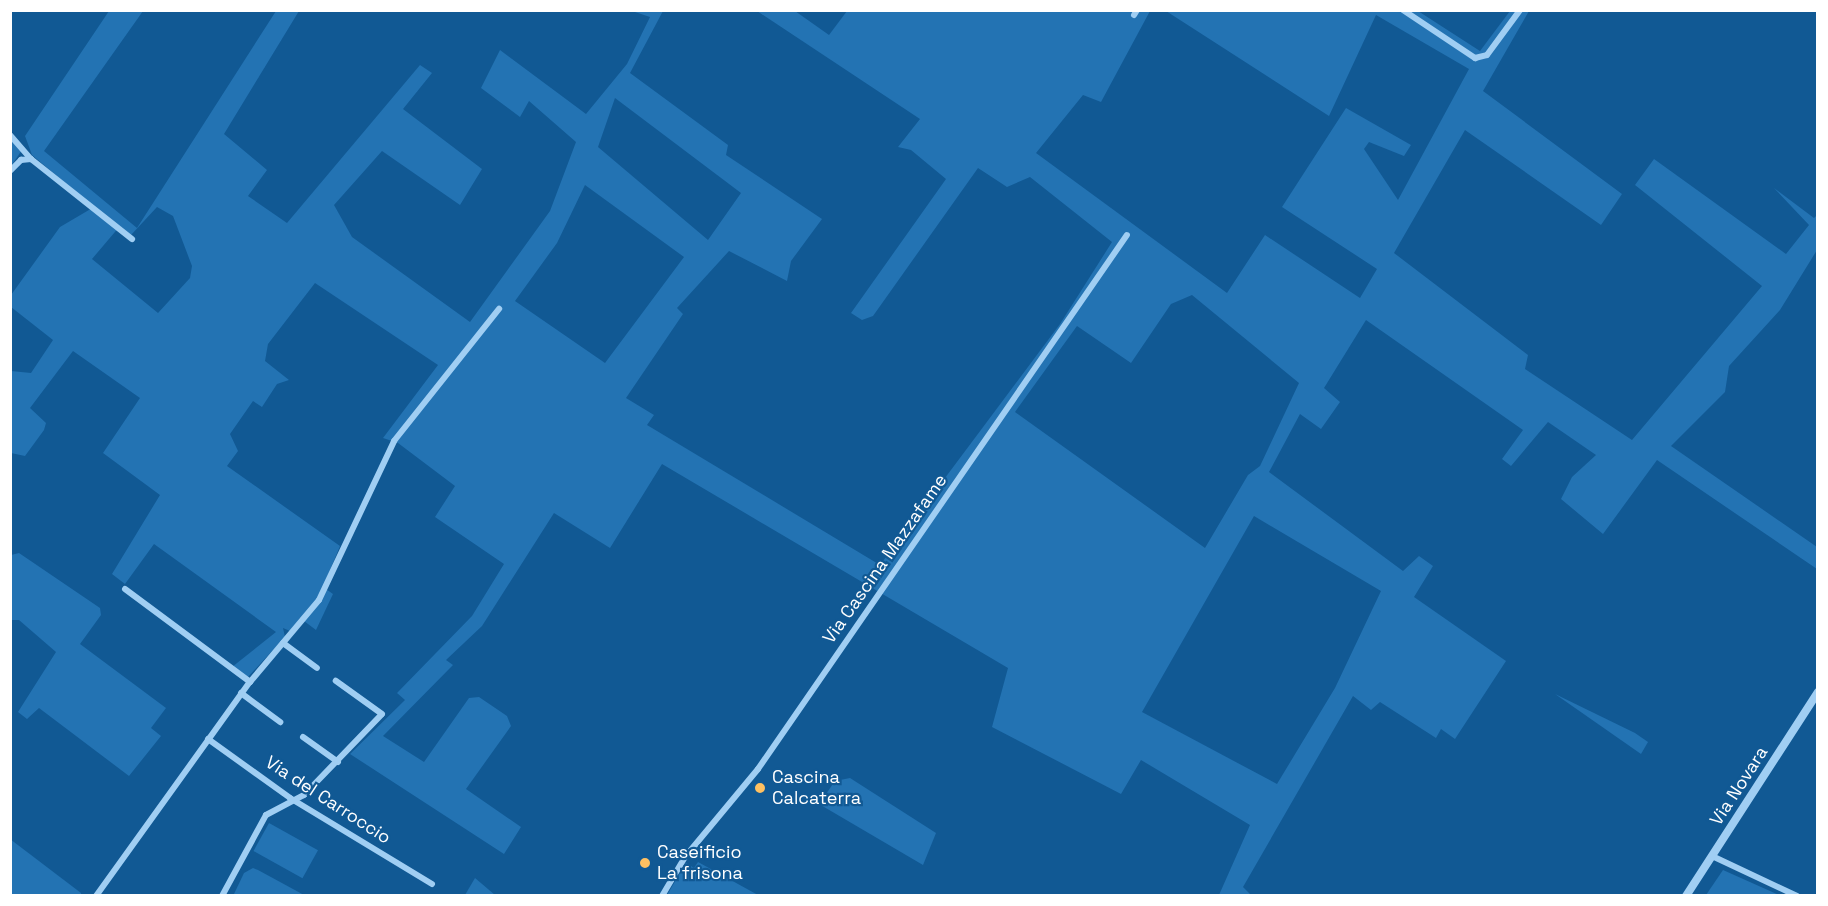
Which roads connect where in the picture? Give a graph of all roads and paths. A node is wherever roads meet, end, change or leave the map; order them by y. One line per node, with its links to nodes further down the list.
1 (1403, 10): 2 (street)
2 (1520, 10)
3 (10, 135): 4 (street)
4 (31, 159): 5 (street); 7 (street)
5 (10, 171)
6 (1127, 235): 25 (street, Via Cascina Mazzafame)
7 (132, 239)
8 (499, 309): 10 (street)
9 (125, 589): 13 (street)
10 (283, 643): 11 (street); 13 (street)
11 (317, 668)
12 (336, 681): 19 (street)
13 (250, 682): 15 (street)
14 (1818, 692): 21 (street, Via Novara)
15 (241, 693): 16 (street); 18 (street)
16 (280, 722)
17 (303, 737): 19 (street)
18 (208, 739): 20 (street, Via del Carroccio); 23 (street)
19 (338, 762): 20 (street)
20 (293, 799): 22 (street, Via del Carroccio); 24 (street)
21 (1712, 855): 26 (street, Via Novara); 27 (street)
22 (432, 884)
23 (96, 896)
24 (222, 896)
25 (662, 896)
26 (1686, 896)
27 (1797, 896)

